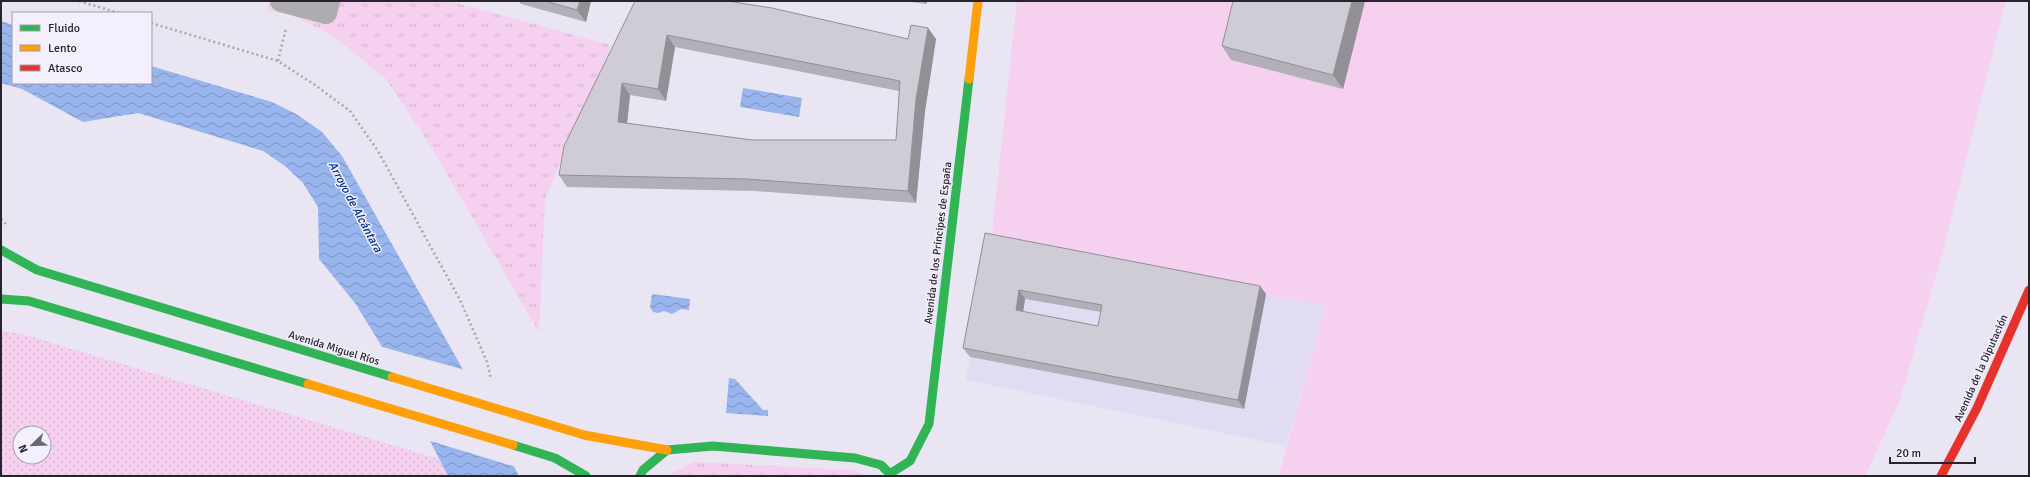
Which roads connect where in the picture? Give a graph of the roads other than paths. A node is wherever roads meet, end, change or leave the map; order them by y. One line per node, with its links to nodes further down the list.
1 (329, 1): 3 (street)
2 (978, 1): 8 (street, Avenida de los Príncipes de España)
3 (287, 3)
4 (1, 250): 7 (street, Avenida Miguel Ríos)
5 (2029, 290): 11 (street, Avenida de la Diputación)
6 (1, 299): 9 (street)
7 (667, 450): 8 (street, Avenida Miguel Ríos); 10 (street)
8 (892, 474)
9 (586, 476)
10 (640, 476)
11 (1941, 476)

